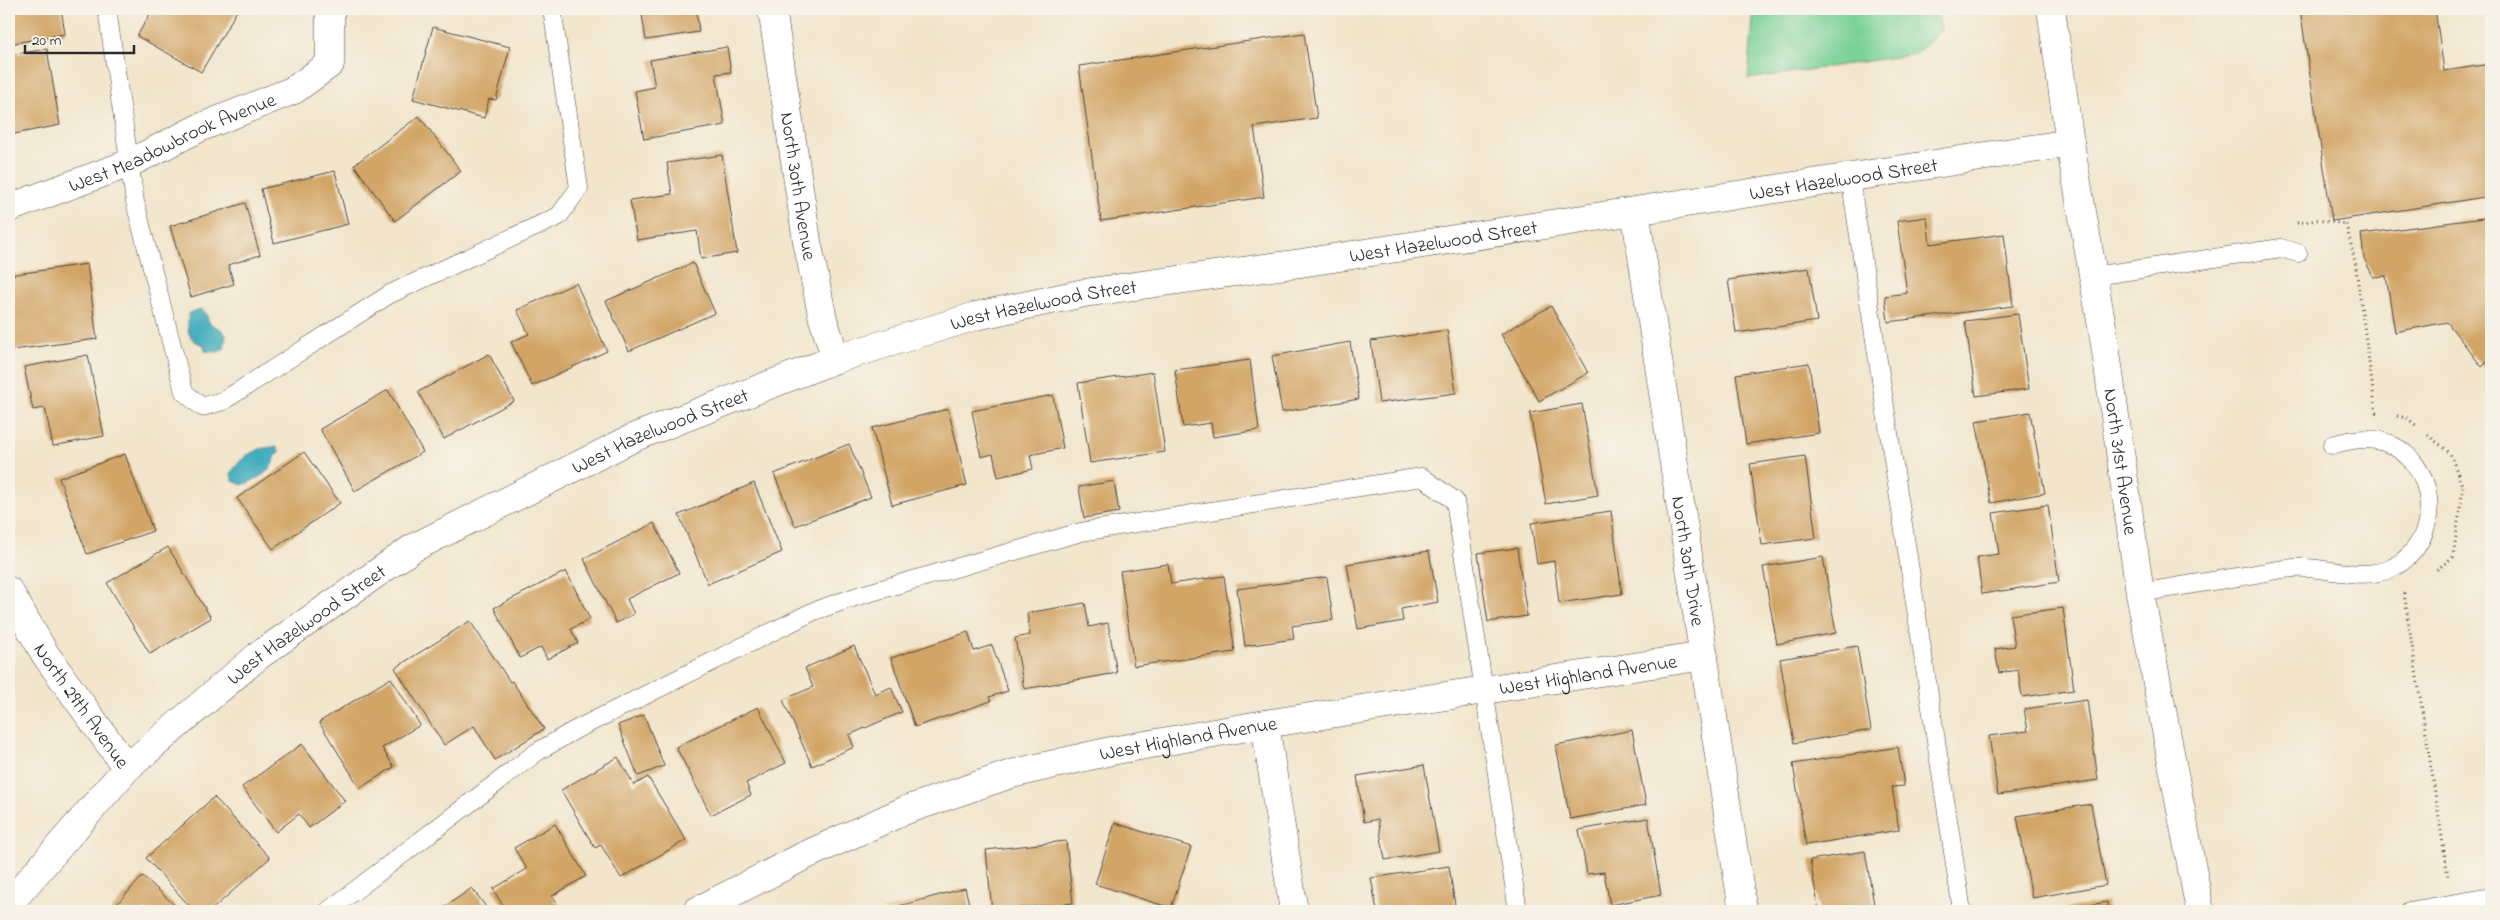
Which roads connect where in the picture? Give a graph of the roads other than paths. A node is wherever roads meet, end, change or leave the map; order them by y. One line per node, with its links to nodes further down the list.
1 (107, 9): 7 (lane)
2 (330, 9): 7 (street, West Meadowbrook Avenue)
3 (552, 9): 7 (lane)
4 (772, 9): 13 (street, North 30th Avenue)
5 (2051, 9): 6 (street, North 31st Avenue)
6 (2070, 143): 8 (street, West Hazelwood Street); 12 (street, North 31st Avenue)
7 (130, 163): 9 (street, West Meadowbrook Avenue)
8 (1850, 177): 10 (street, West Hazelwood Street); 29 (lane)
9 (9, 208)
10 (1635, 211): 13 (street, West Hazelwood Street); 17 (street, North 30th Drive)
11 (2298, 252): 12 (lane)
12 (2094, 276): 16 (street, North 31st Avenue)
13 (836, 360): 20 (street, West Hazelwood Street)
14 (2332, 445): 16 (lane)
15 (9, 591): 20 (street, North 29th Avenue)
16 (2140, 592): 30 (street, North 31st Avenue)
17 (1704, 656): 18 (street, West Highland Avenue); 28 (street, North 30th Drive)
18 (1484, 690): 19 (street, West Highland Avenue); 24 (lane); 27 (lane)
19 (1265, 724): 25 (street, West Highland Avenue); 26 (street)
20 (127, 768): 22 (street, North 29th Avenue)
21 (2491, 898): 23 (lane)
22 (9, 904)
23 (2466, 906): 31 (lane)
24 (328, 911)
25 (697, 911)
26 (1294, 911)
27 (1518, 911)
28 (1743, 911)
29 (1962, 911)
30 (2200, 911)
31 (2409, 911)

